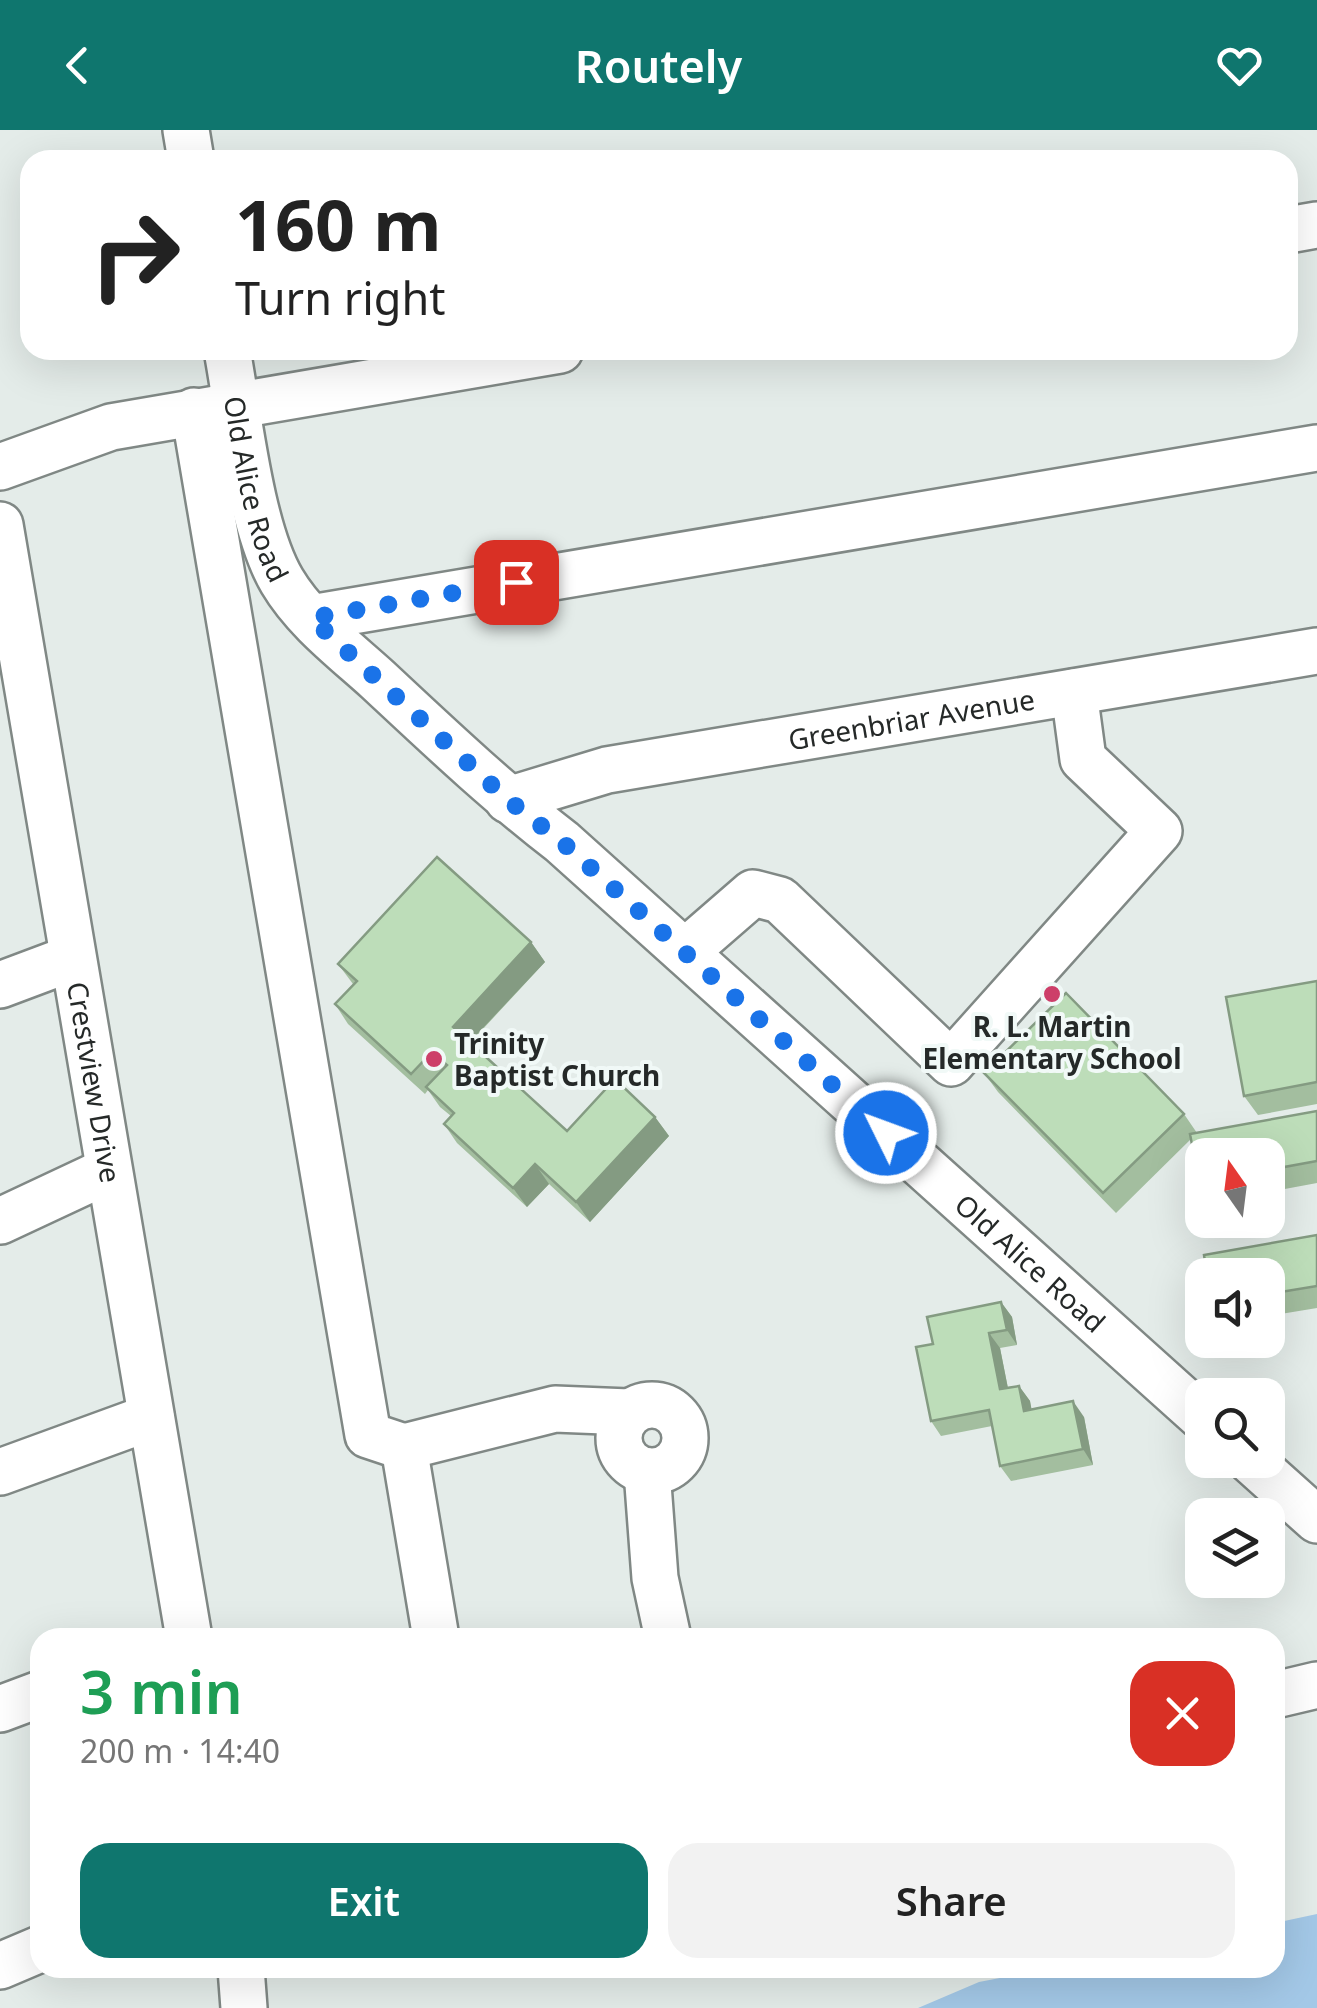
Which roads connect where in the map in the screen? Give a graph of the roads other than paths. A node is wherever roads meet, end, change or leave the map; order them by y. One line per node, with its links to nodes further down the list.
1 (229, 360): 3 (street, Old Alice Road)
2 (499, 360): 3 (street)
3 (237, 403): 4 (street); 8 (street, Old Alice Road)
4 (194, 412): 6 (street); 20 (street)
5 (1317, 448): 8 (street)
6 (0, 467)
7 (0, 524): 11 (street, Crestview Drive)
8 (311, 618): 12 (street, Old Alice Road)
9 (1317, 651): 10 (street, Greenbriar Avenue)
10 (1074, 692): 12 (street, Greenbriar Avenue); 13 (street)
11 (16, 725): 14 (street, Crestview Drive)
12 (508, 800): 13 (street, Old Alice Road)
13 (684, 952): 18 (street, Old Alice Road)
14 (72, 958): 15 (street); 16 (street, Crestview Drive)
15 (0, 985)
16 (107, 1171): 17 (street); 19 (street, Crestview Drive)
17 (0, 1220)
18 (1185, 1402)
19 (150, 1418): 21 (street); 24 (street, Crestview Drive)
20 (404, 1447): 25 (street); 26 (street)
21 (0, 1472)
22 (1270, 1478): 23 (street)
23 (1317, 1520)
24 (187, 1628)
25 (434, 1628)
26 (666, 1628)
27 (1317, 1685): 28 (street)
28 (1285, 1693)
29 (30, 1698): 30 (street)
30 (0, 1709)
31 (30, 1953): 32 (street)
32 (0, 1966)
33 (242, 1978): 34 (street)
34 (244, 2008)

